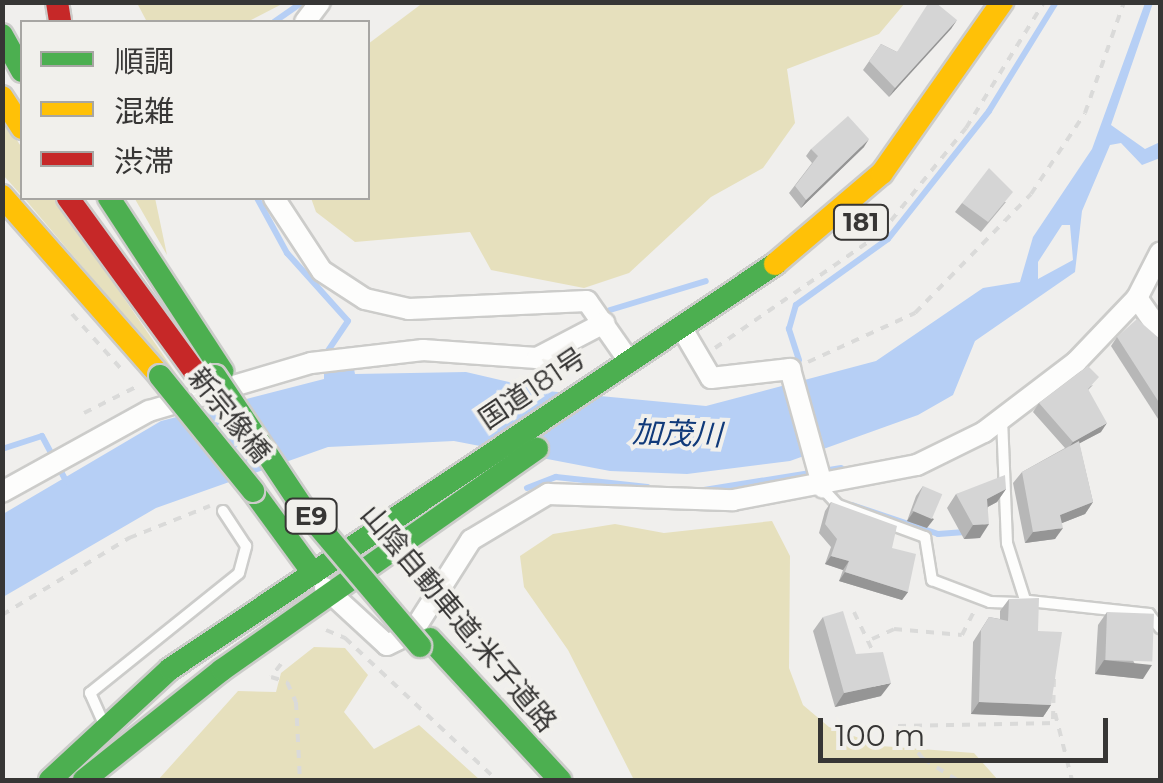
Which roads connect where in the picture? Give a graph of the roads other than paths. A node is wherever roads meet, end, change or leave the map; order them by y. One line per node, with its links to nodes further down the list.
1 (1002, 2): 18 (main road, 国道181号 / 181)
2 (1024, 2): 18 (main road, 国道181号 / 181)
3 (2, 15): 5 (main road)
4 (2, 35): 6 (main road)
5 (20, 46)
6 (20, 67)
7 (2, 97): 8 (main road)
8 (20, 125)
9 (2, 196): 25 (main road, 新宗像橋, bridge)
10 (70, 200): 20 (main road)
11 (97, 200): 20 (main road, 山陰自動車道;米子道路 / E9)
12 (110, 200): 20 (main road, 山陰自動車道;米子道路 / E9)
13 (275, 200): 16 (street)
14 (1160, 253): 15 (street)
15 (1136, 298): 17 (street); 21 (street)
16 (604, 322): 19 (street); 23 (street)
17 (1160, 331)
18 (686, 335): 19 (main road, 国道181号 / 181); 22 (street)
19 (628, 369): 25 (main road, 国道181号 / 181); 26 (main road, 国道181号 / 181)
20 (213, 377): 29 (main road, 山陰自動車道;米子道路 / E9); 29 (main road, 山陰自動車道;米子道路 / E9, bridge)
21 (1002, 419): 22 (street); 27 (lane)
22 (821, 482): 26 (street); 27 (lane)
23 (2, 492)
24 (224, 511): 30 (lane)
25 (313, 573): 26 (street); 30 (main road, 国道181号 / 181)
26 (331, 595): 32 (main road, 国道181号 / 181)
27 (1026, 602): 28 (lane)
28 (1160, 628)
29 (425, 642): 33 (main road, 山陰自動車道;米子道路 / E9); 34 (main road, 山陰自動車道;米子道路 / E9)
30 (106, 728): 31 (main road, 国道181号 / 181)
31 (50, 780)
32 (84, 780)
33 (542, 780)
34 (560, 780)

